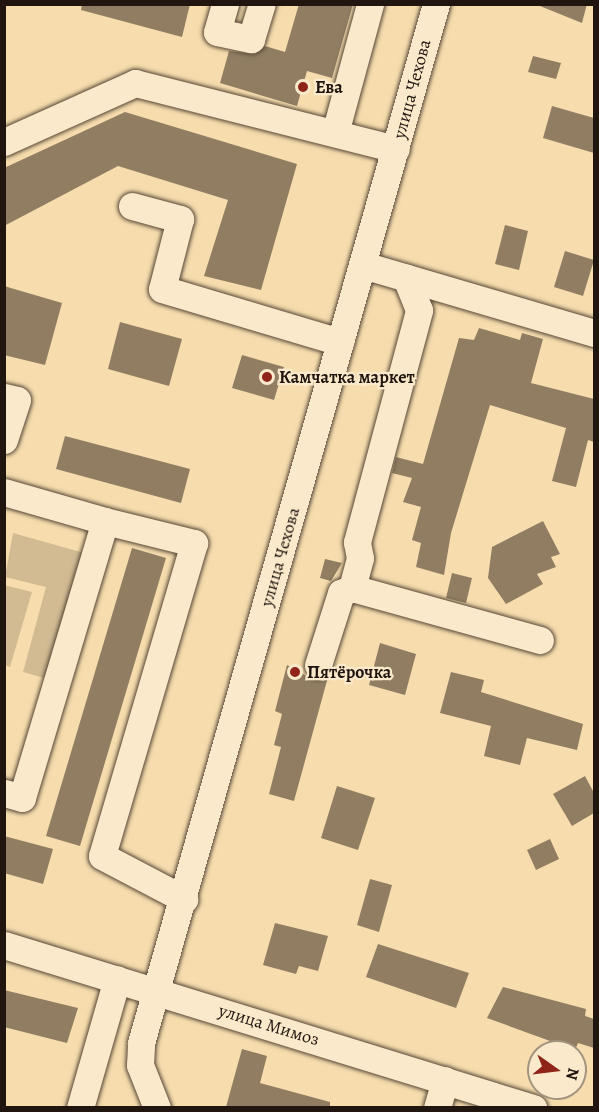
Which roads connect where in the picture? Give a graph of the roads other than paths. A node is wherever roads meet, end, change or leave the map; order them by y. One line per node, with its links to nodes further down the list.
1 (225, 4): 2 (street)
2 (262, 4)
3 (370, 4): 5 (street)
4 (436, 4): 7 (street, улица Чехова)
5 (335, 133): 6 (street); 7 (street)
6 (4, 142)
7 (396, 149): 9 (street, улица Чехова)
8 (132, 206): 12 (street)
9 (363, 265): 10 (street); 12 (street, улица Чехова)
10 (406, 278): 11 (street); 17 (street)
11 (594, 333)
12 (340, 342): 21 (street, улица Чехова)
13 (4, 397): 14 (street)
14 (4, 440)
15 (5, 493): 16 (street)
16 (105, 521): 20 (street); 21 (street)
17 (352, 588): 18 (street); 19 (street)
18 (540, 640)
19 (318, 665)
20 (4, 793)
21 (184, 898): 24 (street, улица Чехова)
22 (4, 945): 23 (street, улица Мимоз)
23 (117, 979): 24 (street, улица Мимоз); 26 (street)
24 (157, 990): 25 (street, улица Мимоз); 27 (street, улица Чехова)
25 (445, 1080): 28 (street); 29 (street, улица Мимоз)
26 (80, 1107)
27 (157, 1107)
28 (437, 1107)
29 (533, 1107)

